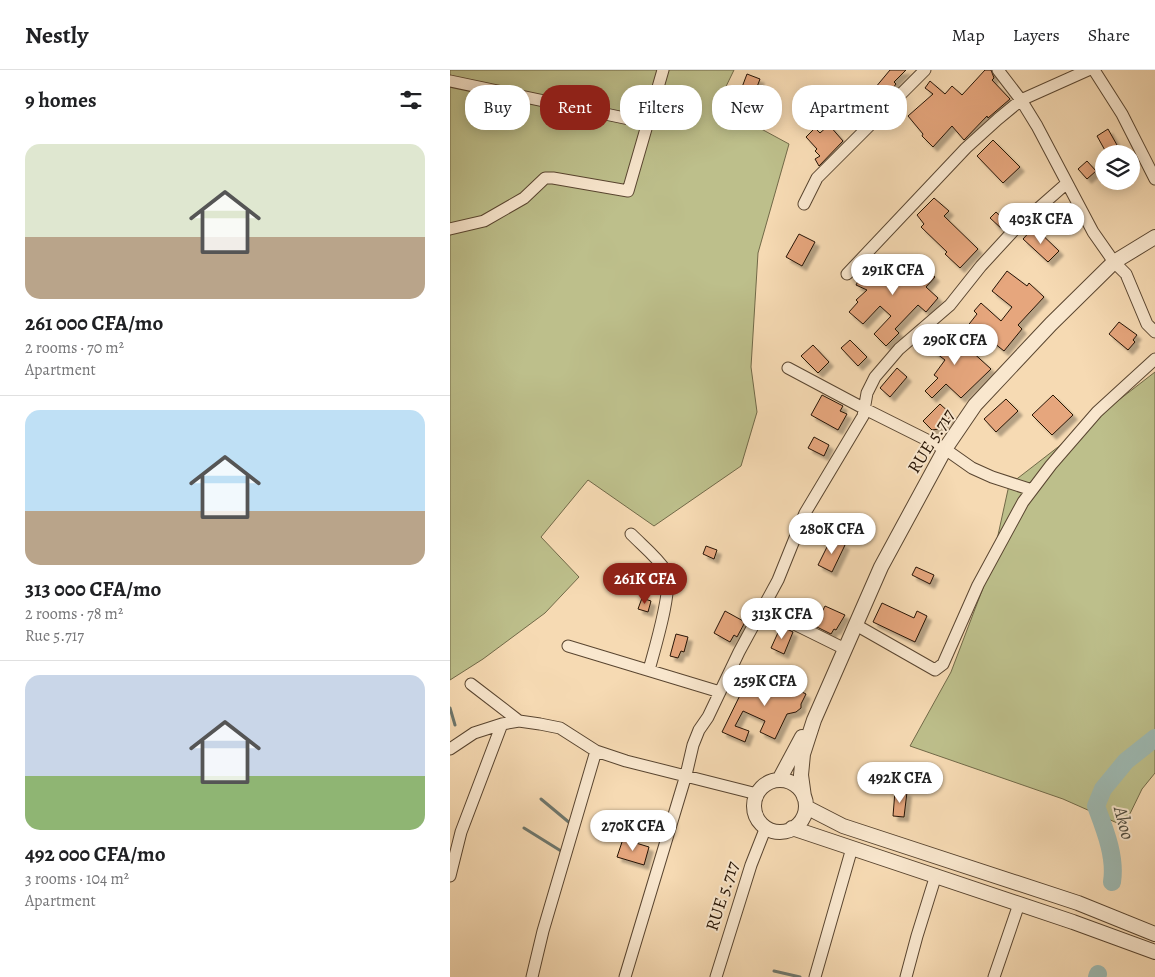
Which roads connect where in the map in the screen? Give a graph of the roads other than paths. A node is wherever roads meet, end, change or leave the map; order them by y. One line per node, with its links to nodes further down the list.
1 (663, 70): 7 (street)
2 (925, 70): 13 (street)
3 (998, 70): 8 (street)
4 (1088, 70): 8 (street)
5 (1094, 70): 11 (street)
6 (450, 81): 9 (street)
7 (659, 85)
8 (1022, 100): 12 (street); 17 (street)
9 (620, 117)
10 (646, 130): 14 (street)
11 (1155, 179)
12 (1066, 183): 16 (street); 21 (street)
13 (804, 204)
14 (450, 228)
15 (1155, 237): 16 (street, RUE 5.717)
16 (1114, 262): 18 (street); 22 (street, RUE 5.717)
17 (847, 274)
18 (1155, 332)
19 (1155, 359): 23 (street)
20 (788, 368): 21 (street)
21 (865, 409): 22 (street); 25 (street)
22 (945, 449): 23 (street); 26 (street, RUE 5.717)
23 (1032, 490): 26 (street)
24 (631, 534): 29 (street)
25 (762, 608): 28 (street); 31 (street)
26 (856, 625): 28 (street, RUE 5.717)
27 (568, 646): 29 (street)
28 (845, 649): 32 (street, RUE 5.717)
29 (649, 670): 31 (street)
30 (471, 684): 33 (street)
31 (720, 692): 37 (street)
32 (814, 720): 38 (street, RUE 5.717); 40 (street, RUE 5.717)
33 (519, 721): 34 (street); 36 (street)
34 (502, 724): 35 (street); 45 (street)
35 (450, 749)
36 (596, 751): 37 (street); 49 (street)
37 (686, 775): 39 (street); 50 (street)
38 (779, 780): 39 (street); 40 (street)
39 (757, 794): 41 (street)
40 (805, 802): 42 (street); 47 (street)
41 (766, 827): 42 (street); 51 (street, RUE 5.717)
42 (792, 828): 43 (street)
43 (852, 848): 44 (street); 52 (street)
44 (936, 875): 46 (street); 53 (street)
45 (450, 876)
46 (1019, 904): 48 (street); 54 (street)
47 (1155, 934)
48 (1155, 952)
49 (532, 977)
50 (626, 977)
51 (716, 977)
52 (815, 977)
53 (906, 977)
54 (994, 977)

